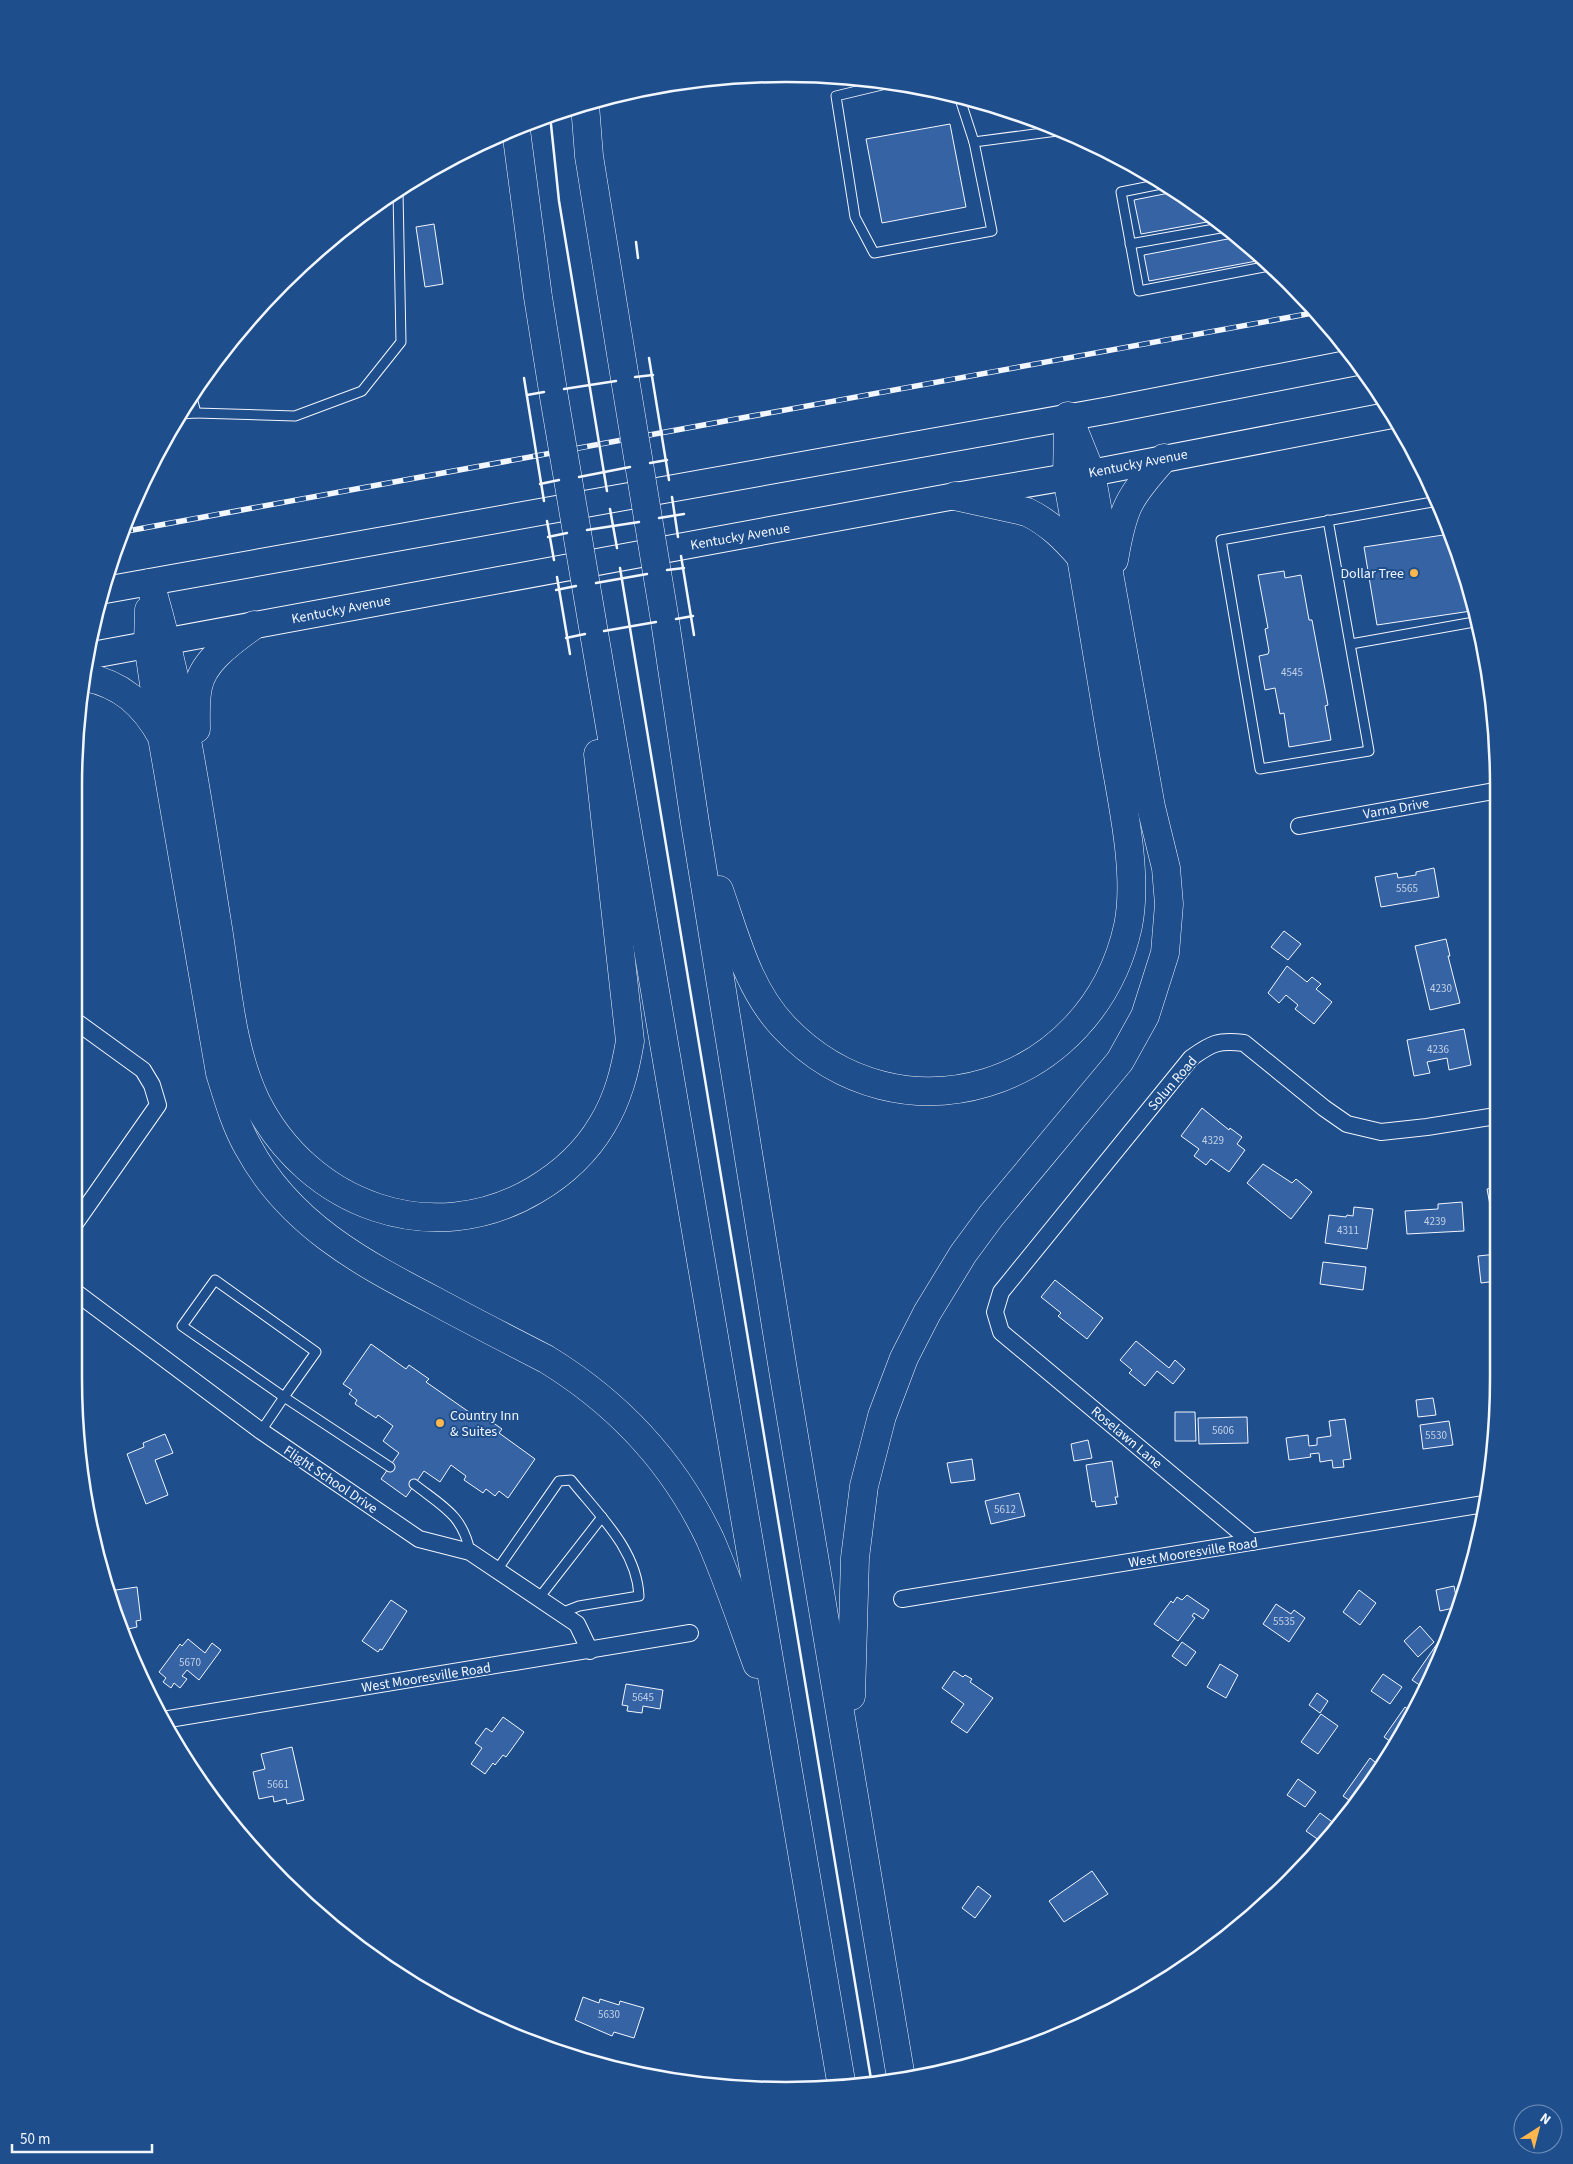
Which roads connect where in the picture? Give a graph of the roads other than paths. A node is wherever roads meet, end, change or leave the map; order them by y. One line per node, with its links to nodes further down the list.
1 (869, 88): 6 (lane)
2 (962, 104): 6 (lane)
3 (586, 112): 37 (highway, bridge)
4 (1047, 132): 6 (lane)
5 (517, 136): 32 (highway, bridge)
6 (974, 142)
7 (1153, 186): 10 (lane)
8 (398, 199): 14 (lane)
9 (1216, 229): 10 (lane)
10 (1130, 244): 11 (lane)
11 (1262, 267)
12 (1349, 364): 16 (main road)
13 (194, 406): 14 (lane)
14 (196, 412): 15 (lane)
15 (190, 413)
16 (1068, 416): 19 (highway); 25 (main road)
17 (1385, 416): 18 (main road, Kentucky Avenue)
18 (1164, 458): 19 (main road, Kentucky Avenue); 24 (highway)
19 (1079, 475): 20 (main road, Kentucky Avenue); 23 (highway); 24 (highway)
20 (955, 496): 23 (highway); 28 (main road, Kentucky Avenue)
21 (1430, 502): 22 (lane)
22 (1328, 520): 30 (lane); 30 (lane)
23 (1081, 557): 37 (highway)
24 (1111, 576): 60 (highway)
25 (150, 583): 26 (main road); 29 (highway)
26 (111, 589)
27 (1471, 623): 30 (lane)
28 (254, 625): 29 (main road, Kentucky Avenue); 35 (highway)
29 (158, 642): 31 (main road, Kentucky Avenue); 34 (highway); 35 (highway)
30 (1351, 644)
31 (95, 654)
32 (601, 666): 35 (highway); 59 (highway)
33 (91, 679): 34 (highway)
34 (162, 737): 59 (highway)
35 (194, 778)
36 (1490, 792): 38 (street, Varna Drive)
37 (695, 823): 60 (highway)
38 (1299, 826)
39 (82, 1026): 41 (street)
40 (1490, 1117): 43 (street, Solun Road)
41 (82, 1214)
42 (82, 1297): 45 (street, Flight School Drive)
43 (1001, 1332): 50 (street, Roselawn Lane)
44 (284, 1397): 44 (lane); 45 (lane); 46 (lane)
45 (261, 1431): 51 (street, Flight School Drive)
46 (390, 1467)
47 (414, 1484): 51 (lane)
48 (1479, 1505): 50 (street, West Mooresville Road)
49 (602, 1517): 52 (lane); 53 (lane); 55 (lane)
50 (1252, 1542): 54 (street, West Mooresville Road)
51 (470, 1552): 52 (street, Flight School Drive)
52 (497, 1570): 53 (street, Flight School Drive)
53 (539, 1598): 55 (street, Flight School Drive)
54 (902, 1599)
55 (561, 1613): 57 (street, Flight School Drive)
56 (690, 1633): 57 (street, West Mooresville Road)
57 (590, 1651): 58 (street, West Mooresville Road)
58 (171, 1719)
59 (780, 1726): 62 (highway)
60 (849, 1762): 61 (highway)
61 (900, 2072)
62 (841, 2079)

